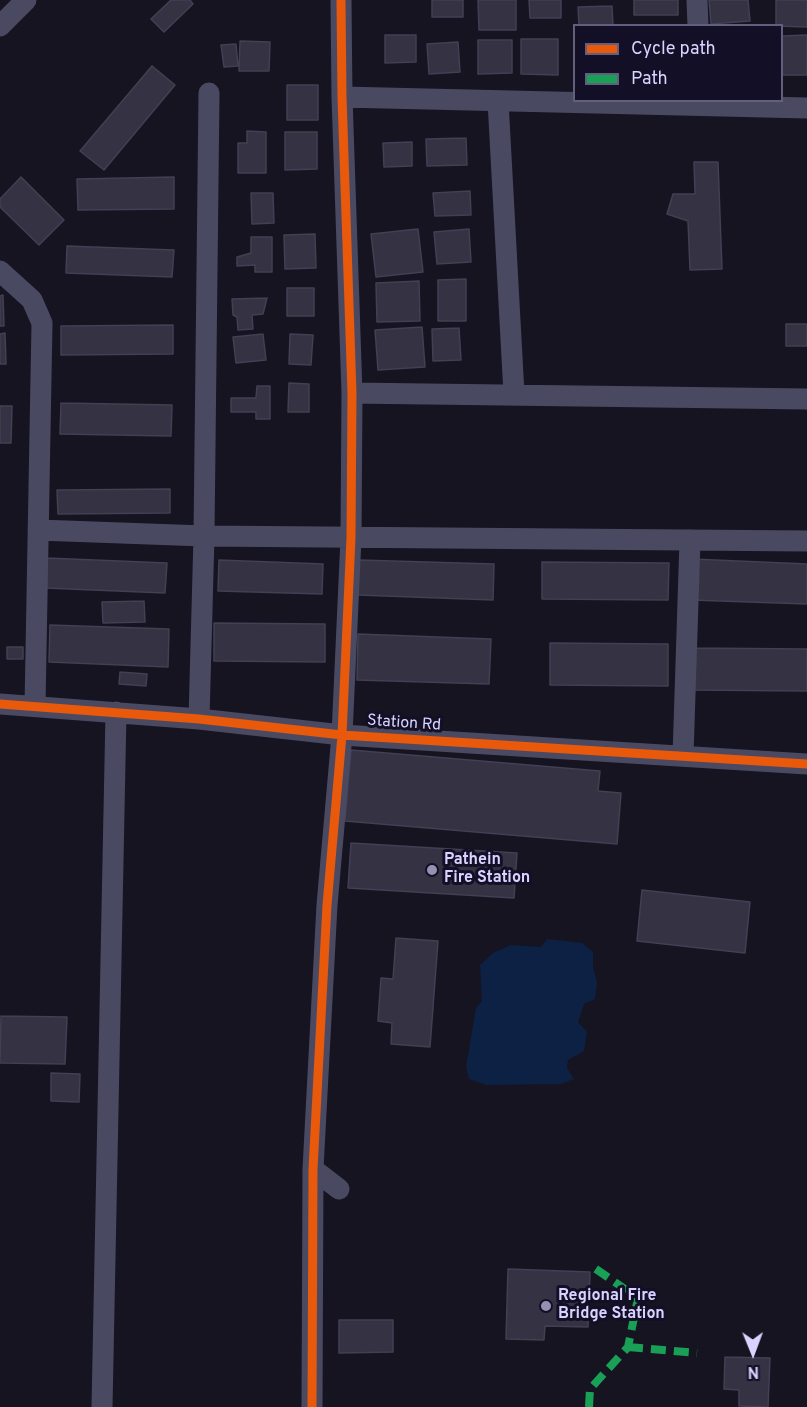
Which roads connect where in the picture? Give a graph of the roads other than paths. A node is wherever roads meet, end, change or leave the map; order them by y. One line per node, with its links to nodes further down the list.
1 (26, 0): 5 (street)
2 (341, 0): 7 (street)
3 (697, 0): 4 (street)
4 (698, 24)
5 (0, 27)
6 (209, 93): 16 (street)
7 (342, 97): 8 (street); 12 (street)
8 (498, 101): 9 (street); 13 (street)
9 (702, 104): 10 (street)
10 (807, 108)
11 (0, 271): 15 (street)
12 (352, 393): 13 (street); 17 (street)
13 (514, 394): 14 (street)
14 (807, 399)
15 (38, 530): 16 (street); 21 (street)
16 (204, 536): 17 (street); 23 (street)
17 (351, 538): 18 (street); 24 (street)
18 (690, 540): 19 (street); 25 (street)
19 (807, 541)
20 (0, 704): 21 (street, Station Rd)
21 (35, 706): 22 (street, Station Rd)
22 (116, 712): 23 (street, Station Rd); 29 (street)
23 (199, 718): 24 (street, Station Rd)
24 (342, 735): 25 (street, Station Rd); 27 (street)
25 (683, 756): 26 (street, Station Rd)
26 (807, 764)
27 (313, 1169): 28 (street); 30 (street)
28 (339, 1189)
29 (102, 1407)
30 (312, 1407)

